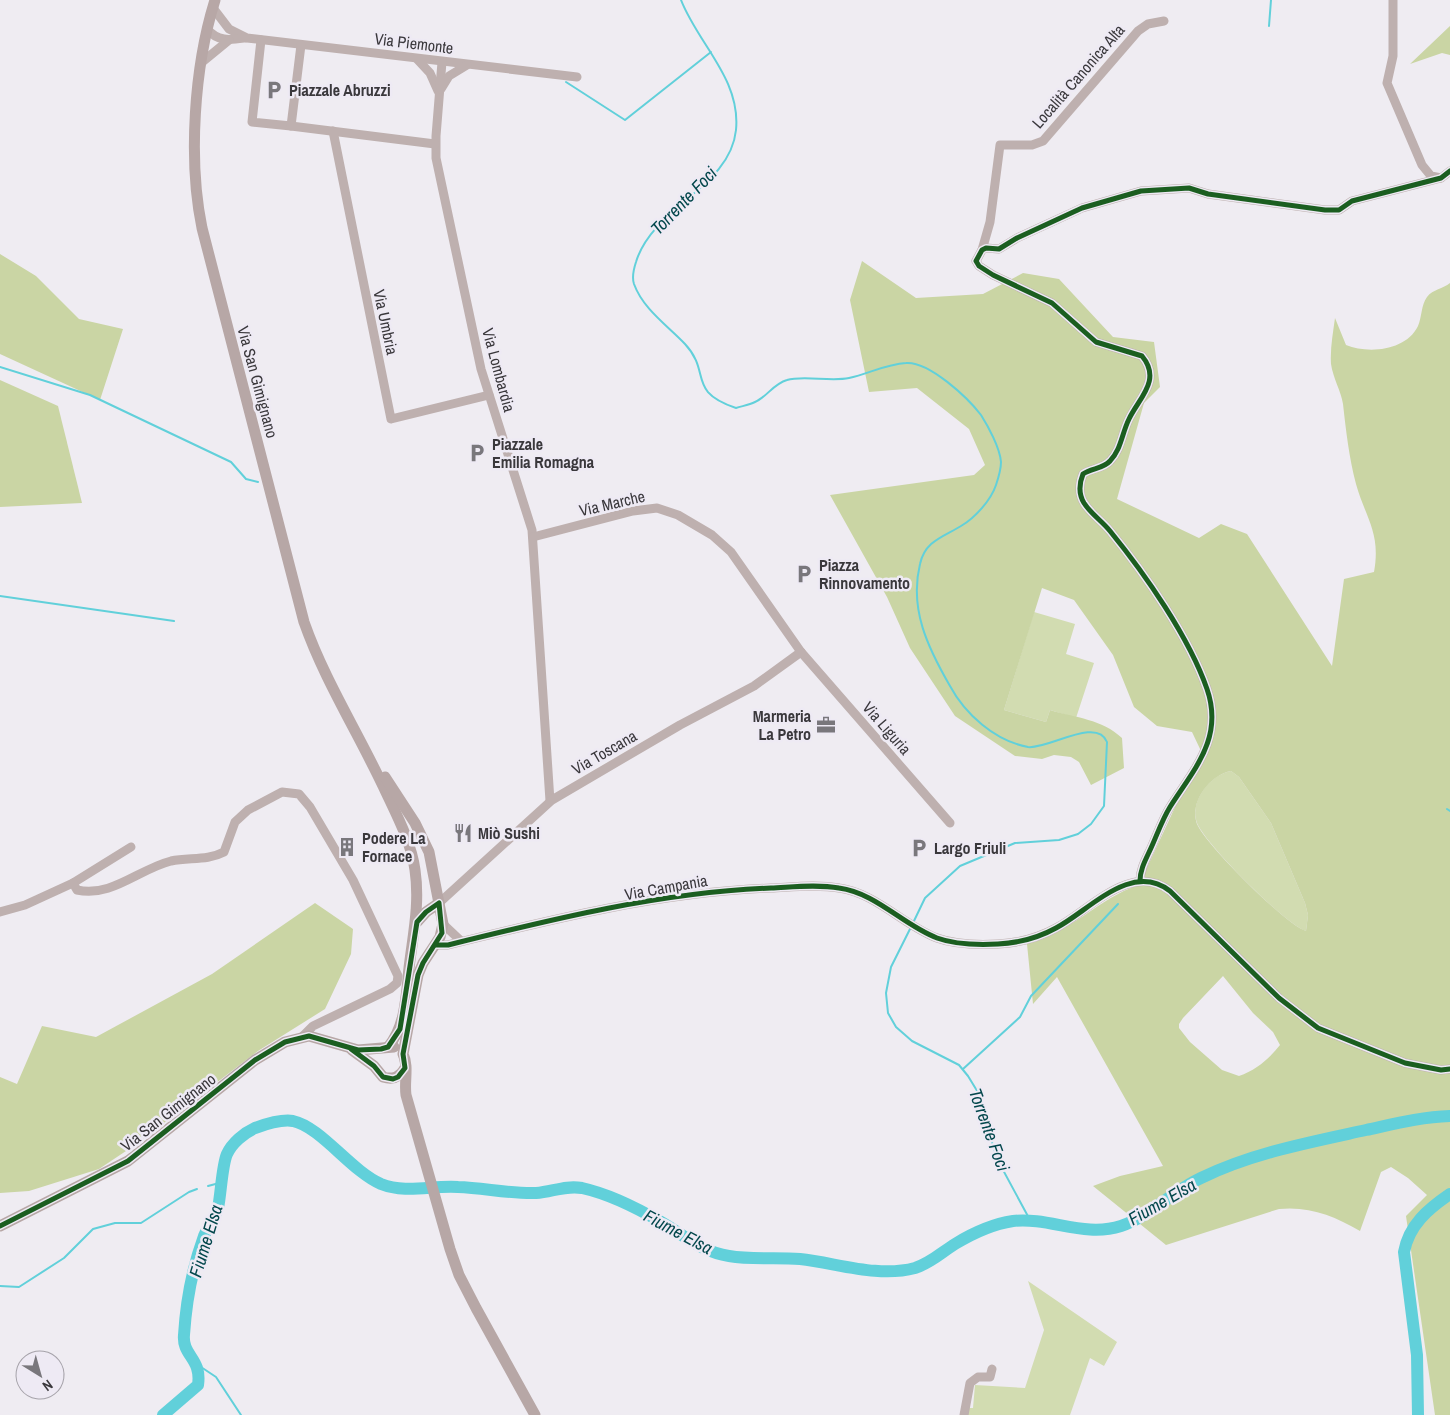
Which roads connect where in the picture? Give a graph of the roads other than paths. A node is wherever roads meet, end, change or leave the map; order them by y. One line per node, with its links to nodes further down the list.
1 (1393, 0): 19 (street)
2 (214, 4): 4 (main road, Via San Gimignano); 5 (street, Via Piemonte)
3 (1164, 21): 20 (street, Località Canonica Alta)
4 (207, 29): 6 (street); 11 (main road, Via San Gimignano)
5 (247, 38): 6 (street, Via Piemonte); 7 (street, Via Piemonte)
6 (229, 40): 11 (street)
7 (262, 40): 8 (street, Via Piemonte); 15 (street)
8 (301, 45): 9 (street, Via Piemonte); 15 (street)
9 (415, 58): 10 (street, Via Piemonte); 14 (street, Via Lombardia)
10 (442, 62): 12 (street, Via Piemonte); 14 (street, Via Lombardia)
11 (201, 64): 24 (main road, Via San Gimignano)
12 (468, 65): 13 (street, Via Piemonte); 14 (street)
13 (577, 77)
14 (439, 94): 17 (street, Via Lombardia)
15 (291, 126): 16 (street)
16 (332, 131): 17 (street); 21 (street, Via Umbria)
17 (435, 144): 21 (street, Via Lombardia)
18 (1450, 171): 19 (street)
19 (1441, 178): 20 (street)
20 (982, 250): 28 (street)
21 (489, 395): 22 (street, Via Lombardia)
22 (533, 538): 23 (street, Via Marche); 25 (street, Via Lombardia)
23 (801, 652): 25 (street, Via Toscana); 26 (street, Via Liguria)
24 (370, 757): 30 (main road, Via San Gimignano); 32 (main road, Via San Gimignano)
25 (550, 801): 30 (street, Via Toscana)
26 (950, 823)
27 (131, 847): 29 (street)
28 (1140, 881): 35 (street, Via Campania); 43 (street)
29 (73, 883): 31 (street); 37 (street)
30 (439, 903): 32 (main road); 33 (main road, Via San Gimignano)
31 (0, 912)
32 (417, 922): 34 (main road, Via San Gimignano)
33 (442, 924): 35 (street); 36 (main road, Via San Gimignano)
34 (415, 934): 36 (main road); 38 (main road, Via San Gimignano)
35 (461, 941): 36 (street, Via Campania)
36 (436, 945): 40 (main road, Via San Gimignano)
37 (302, 1036): 39 (main road); 46 (main road, Via San Gimignano)
38 (385, 1048): 39 (main road); 40 (main road); 41 (main road, Via San Gimignano)
39 (351, 1049): 41 (main road)
40 (404, 1054): 42 (main road, Via San Gimignano)
41 (374, 1066): 44 (main road)
42 (405, 1068): 44 (main road); 45 (main road, Via San Gimignano)
43 (1450, 1069)
44 (388, 1079): 45 (main road)
45 (409, 1106): 48 (main road)
46 (0, 1226)
47 (992, 1369): 49 (street)
48 (535, 1415)
49 (964, 1415)

